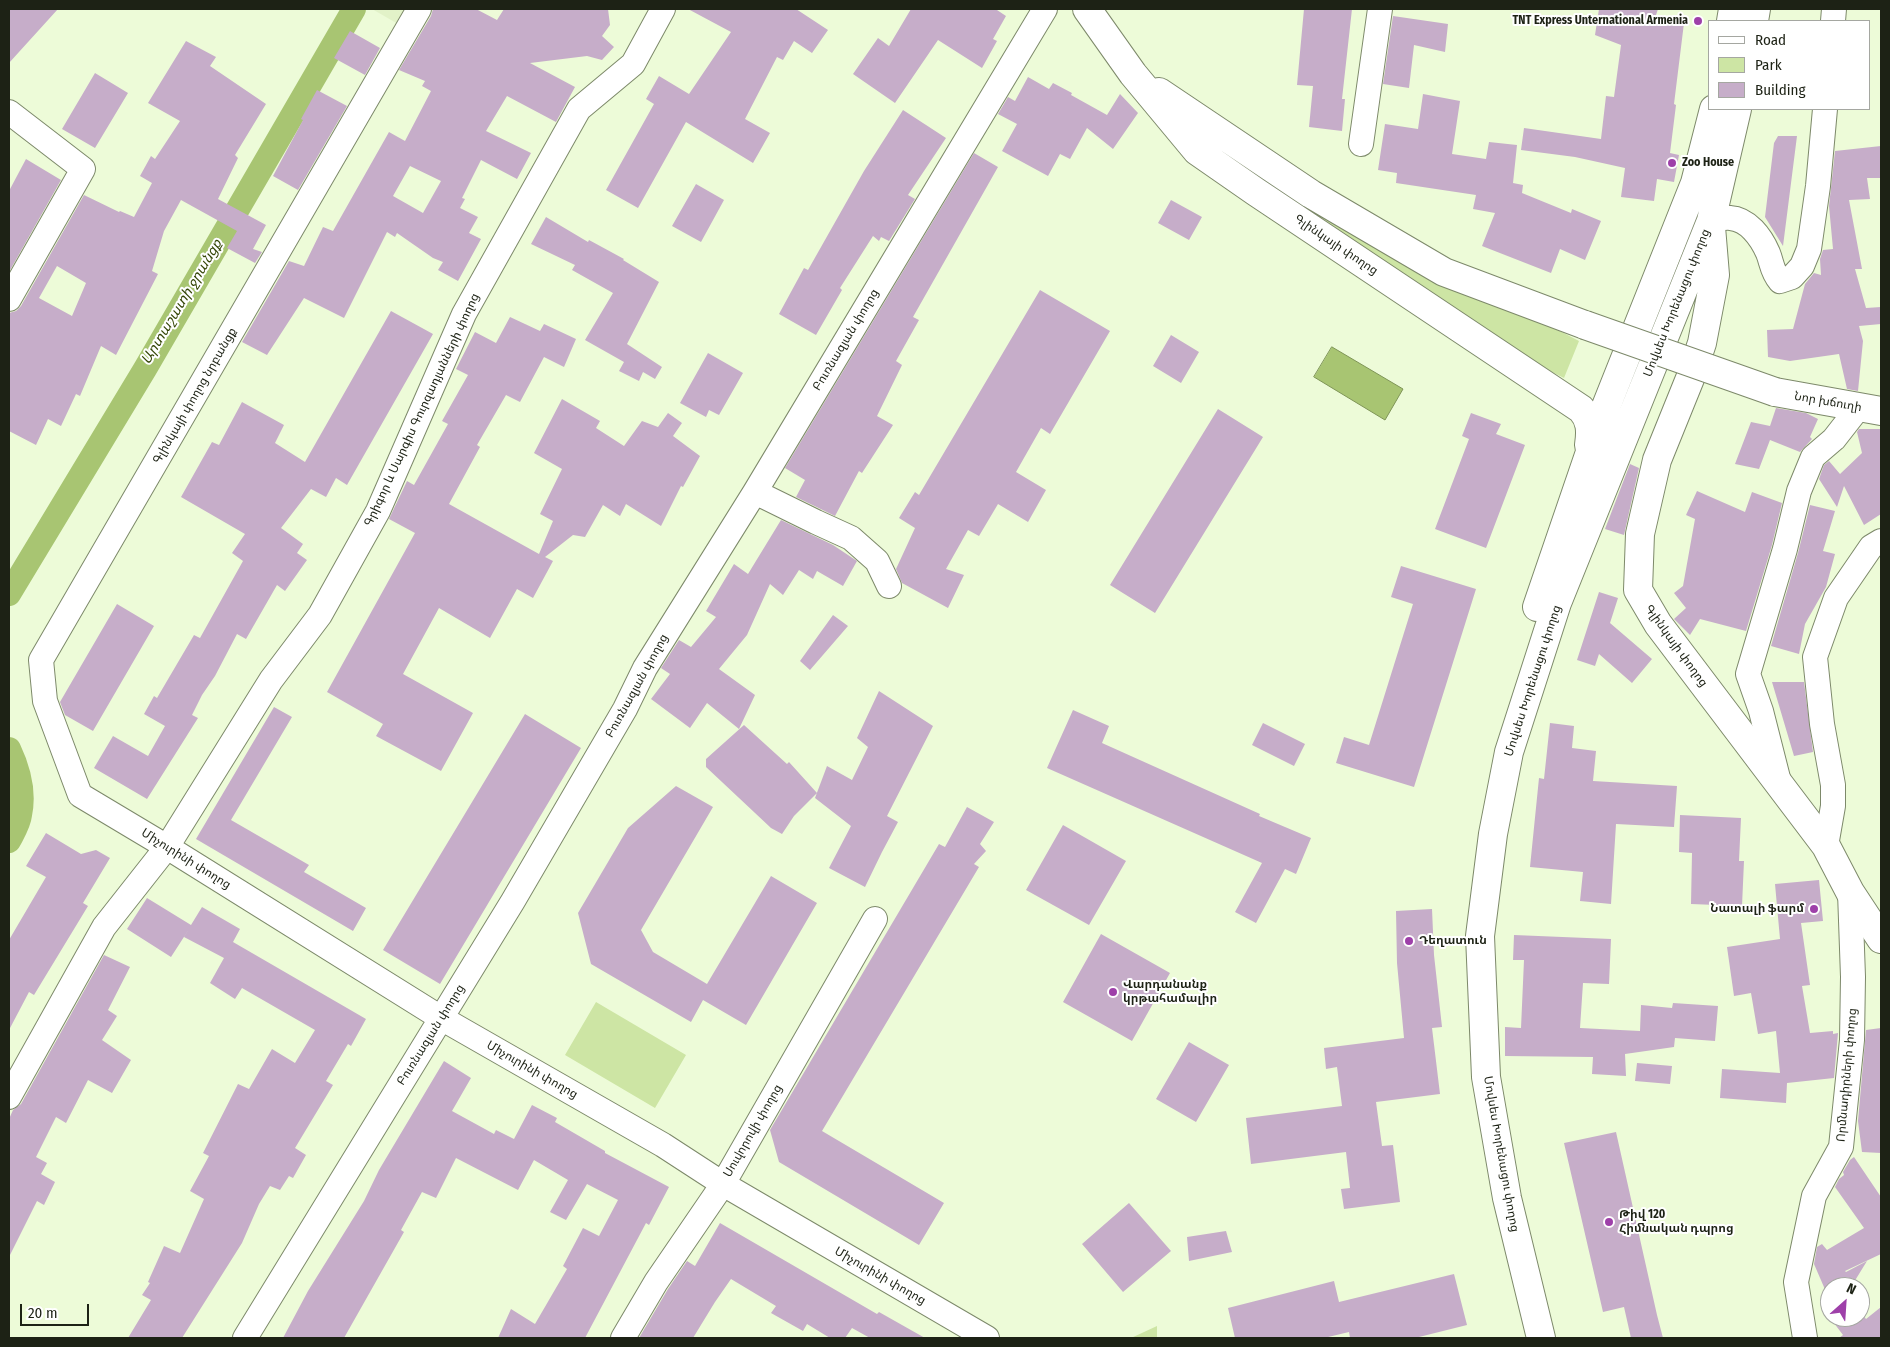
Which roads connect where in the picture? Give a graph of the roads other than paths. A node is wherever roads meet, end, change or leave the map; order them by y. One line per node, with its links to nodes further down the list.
1 (419, 9): 23 (street, Գլինկայի փողոց նրբանցք)
2 (663, 9): 25 (street, Գրիգոր և Սարգիս Գուրզադյանների փողոց)
3 (1045, 9): 19 (street, Բուռնազյան փողոց)
4 (1087, 9): 6 (main road, Գլինկայի փողոց)
5 (1380, 9): 11 (street)
6 (1133, 74): 14 (main road, Նոր խճուղի, bridge); 17 (main road, Գլինկայի փողոց)
7 (1714, 110): 15 (main road, Մովսես Խորենացու փողոց)
8 (1737, 110): 12 (main road, Մովսես Խորենացու փողոց)
9 (1825, 110): 12 (street)
10 (9, 112): 13 (street)
11 (1361, 144)
12 (1711, 222): 16 (main road, Մովսես Խորենացու փողոց); 18 (main road, Գլինկայի փողոց)
13 (9, 299)
14 (1870, 409): 22 (street)
15 (1602, 414): 16 (main road); 17 (main road, Մովսես Խորենացու փողոց)
16 (1625, 433): 18 (main road); 36 (main road, Մովսես Խորենացու փողոց)
17 (1587, 459): 35 (main road, Մովսես Խորենացու փողոց)
18 (1657, 460): 22 (main road, Գլինկայի փողոց)
19 (755, 492): 21 (street); 29 (street, Բուռնազյան փողոց)
20 (1881, 541): 24 (street)
21 (889, 586)
22 (1779, 782): 24 (main road, Գլինկայի փողոց)
23 (80, 795): 25 (street, Միչուրինի փողոց)
24 (1826, 846): 26 (main road, Գլինկայի փողոց)
25 (168, 848): 29 (street, Միչուրինի փողոց); 30 (street, Գրիգոր և Սարգիս Գուրզադյանների փողոց)
26 (1850, 892): 28 (main road, Գլինկայի փողոց); 37 (street, Որմնադիրների փողոց)
27 (875, 919): 31 (street, Սուվորովի փողոց)
28 (1881, 939)
29 (441, 1018): 31 (street, Միչուրինի փողոց); 32 (street, Բուռնազյան փողոց)
30 (9, 1097)
31 (723, 1184): 33 (street, Սուվորովի փողոց); 34 (street, Միչուրինի փողոց)
32 (245, 1338)
33 (623, 1338)
34 (987, 1338)
35 (1525, 1338)
36 (1541, 1338)
37 (1805, 1338)

